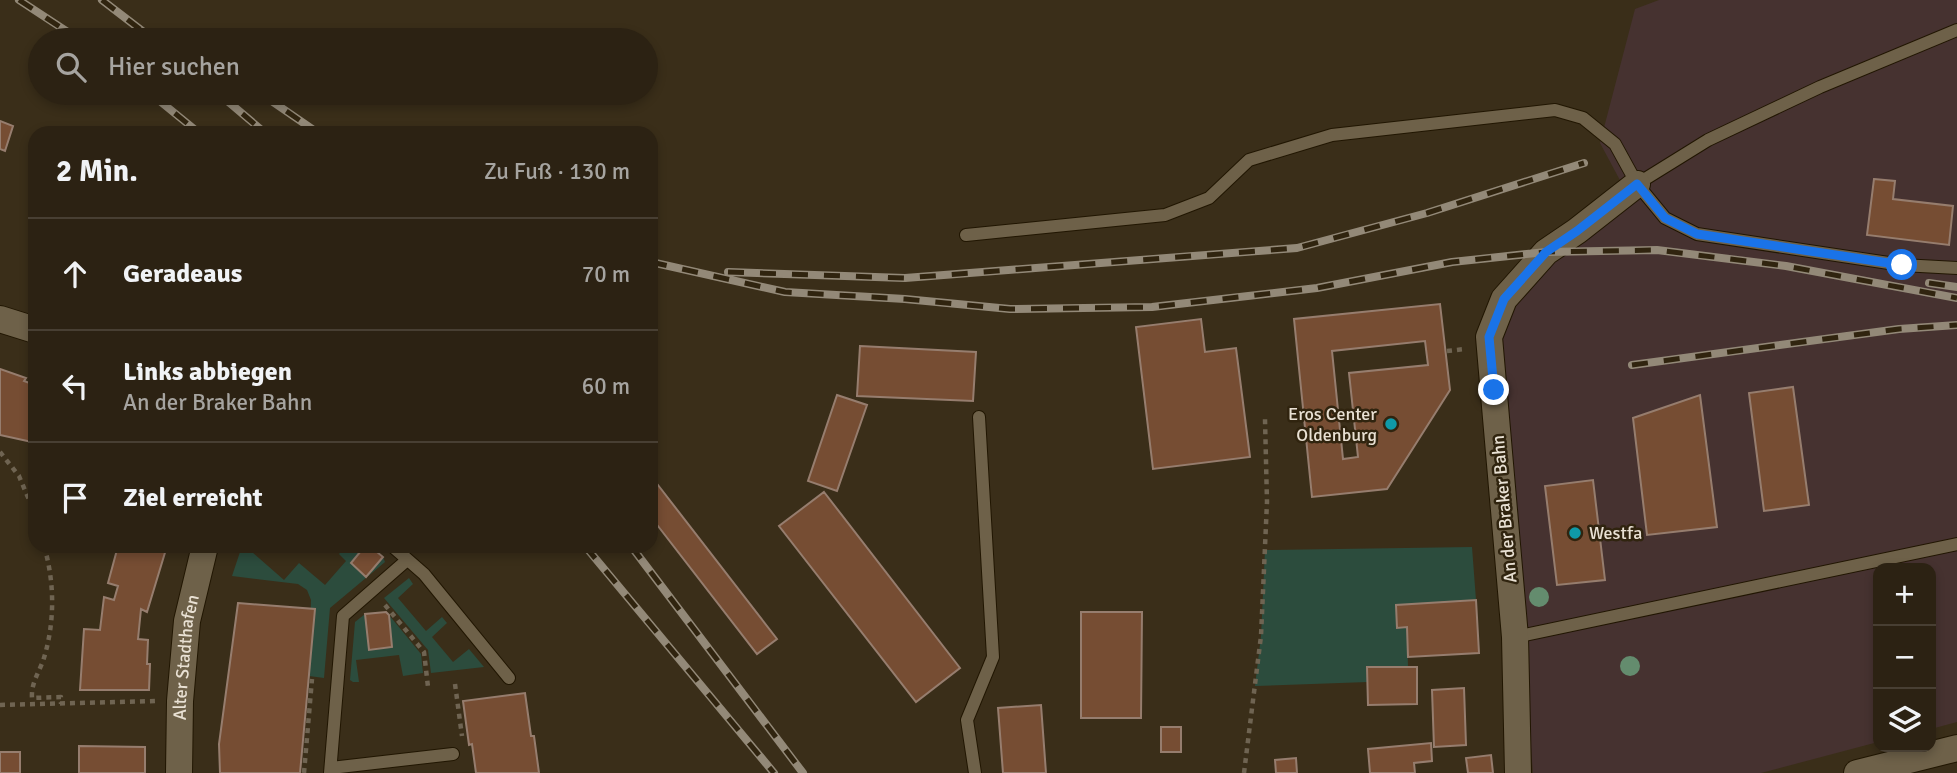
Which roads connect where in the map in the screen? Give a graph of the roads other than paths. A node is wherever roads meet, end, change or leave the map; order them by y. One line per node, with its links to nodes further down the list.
1 (1957, 30): 2 (lane)
2 (1637, 184): 3 (lane); 4 (lane); 12 (street, An der Braker Bahn)
3 (966, 235)
4 (1957, 268)
5 (0, 319): 6 (street)
6 (28, 328)
7 (979, 417): 18 (lane)
8 (1957, 544): 12 (lane)
9 (203, 553): 17 (street, Alter Stadthafen)
10 (400, 553): 11 (lane)
11 (407, 560): 13 (lane); 16 (lane)
12 (1515, 637): 19 (street, An der Braker Bahn)
13 (509, 678)
14 (1957, 748): 20 (street)
15 (453, 754): 16 (lane)
16 (330, 771)
17 (179, 773)
18 (975, 773)
19 (1518, 773)
20 (1857, 773)

